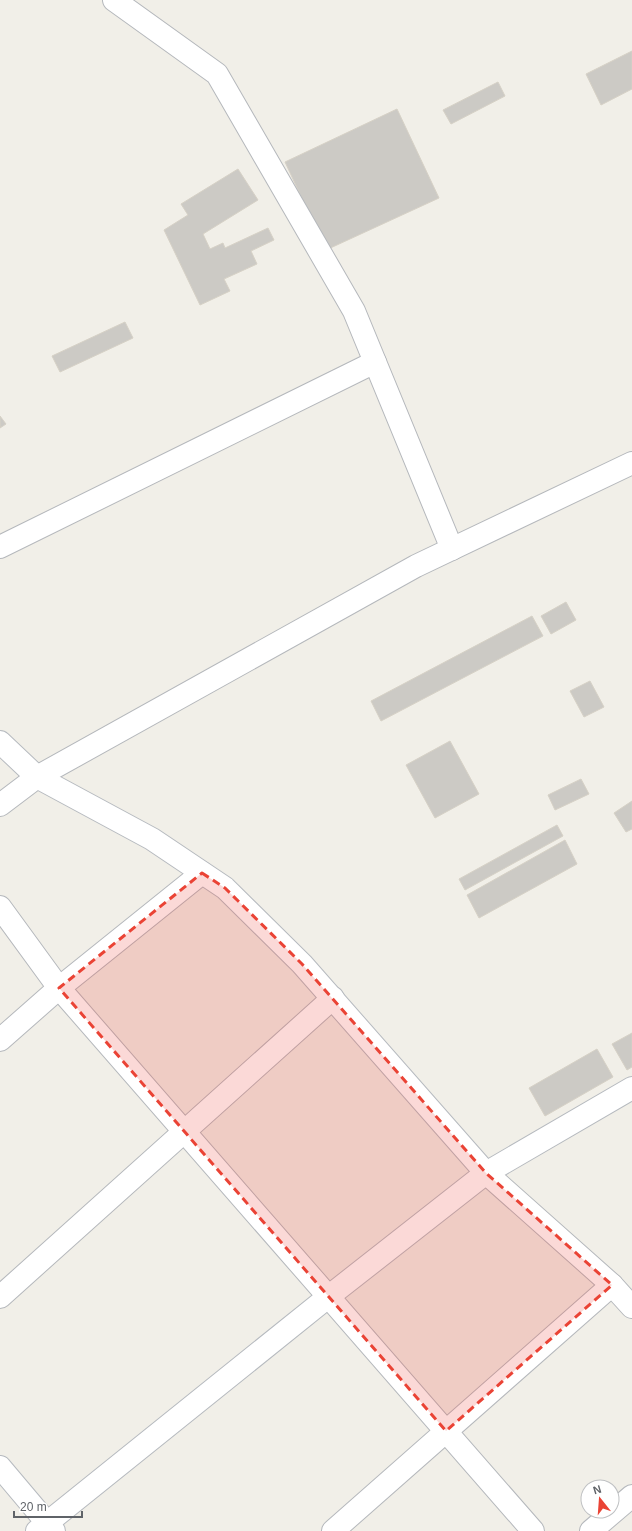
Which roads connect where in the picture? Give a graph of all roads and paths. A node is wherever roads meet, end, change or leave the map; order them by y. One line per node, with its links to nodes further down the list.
1 (114, 0): 2 (street)
2 (375, 362): 4 (street); 5 (street)
3 (632, 463): 5 (street)
4 (0, 547)
5 (452, 549): 7 (street)
6 (0, 742): 7 (street)
7 (36, 777): 8 (street); 9 (street)
8 (0, 804)
9 (202, 873): 11 (street); 12 (street)
10 (0, 907): 11 (street)
11 (59, 988): 13 (street); 15 (street)
12 (333, 998): 15 (street); 16 (street)
13 (0, 1040)
14 (632, 1088): 16 (street)
15 (185, 1132): 18 (street); 19 (street)
16 (486, 1173): 17 (street); 18 (street)
17 (612, 1285): 20 (street); 21 (street)
18 (328, 1296): 21 (street); 24 (street)
19 (0, 1297)
20 (632, 1307)
21 (446, 1431): 25 (street); 26 (street)
22 (0, 1467): 24 (street)
23 (632, 1496): 27 (street)
24 (46, 1528)
25 (333, 1531)
26 (533, 1531)
27 (591, 1531)

